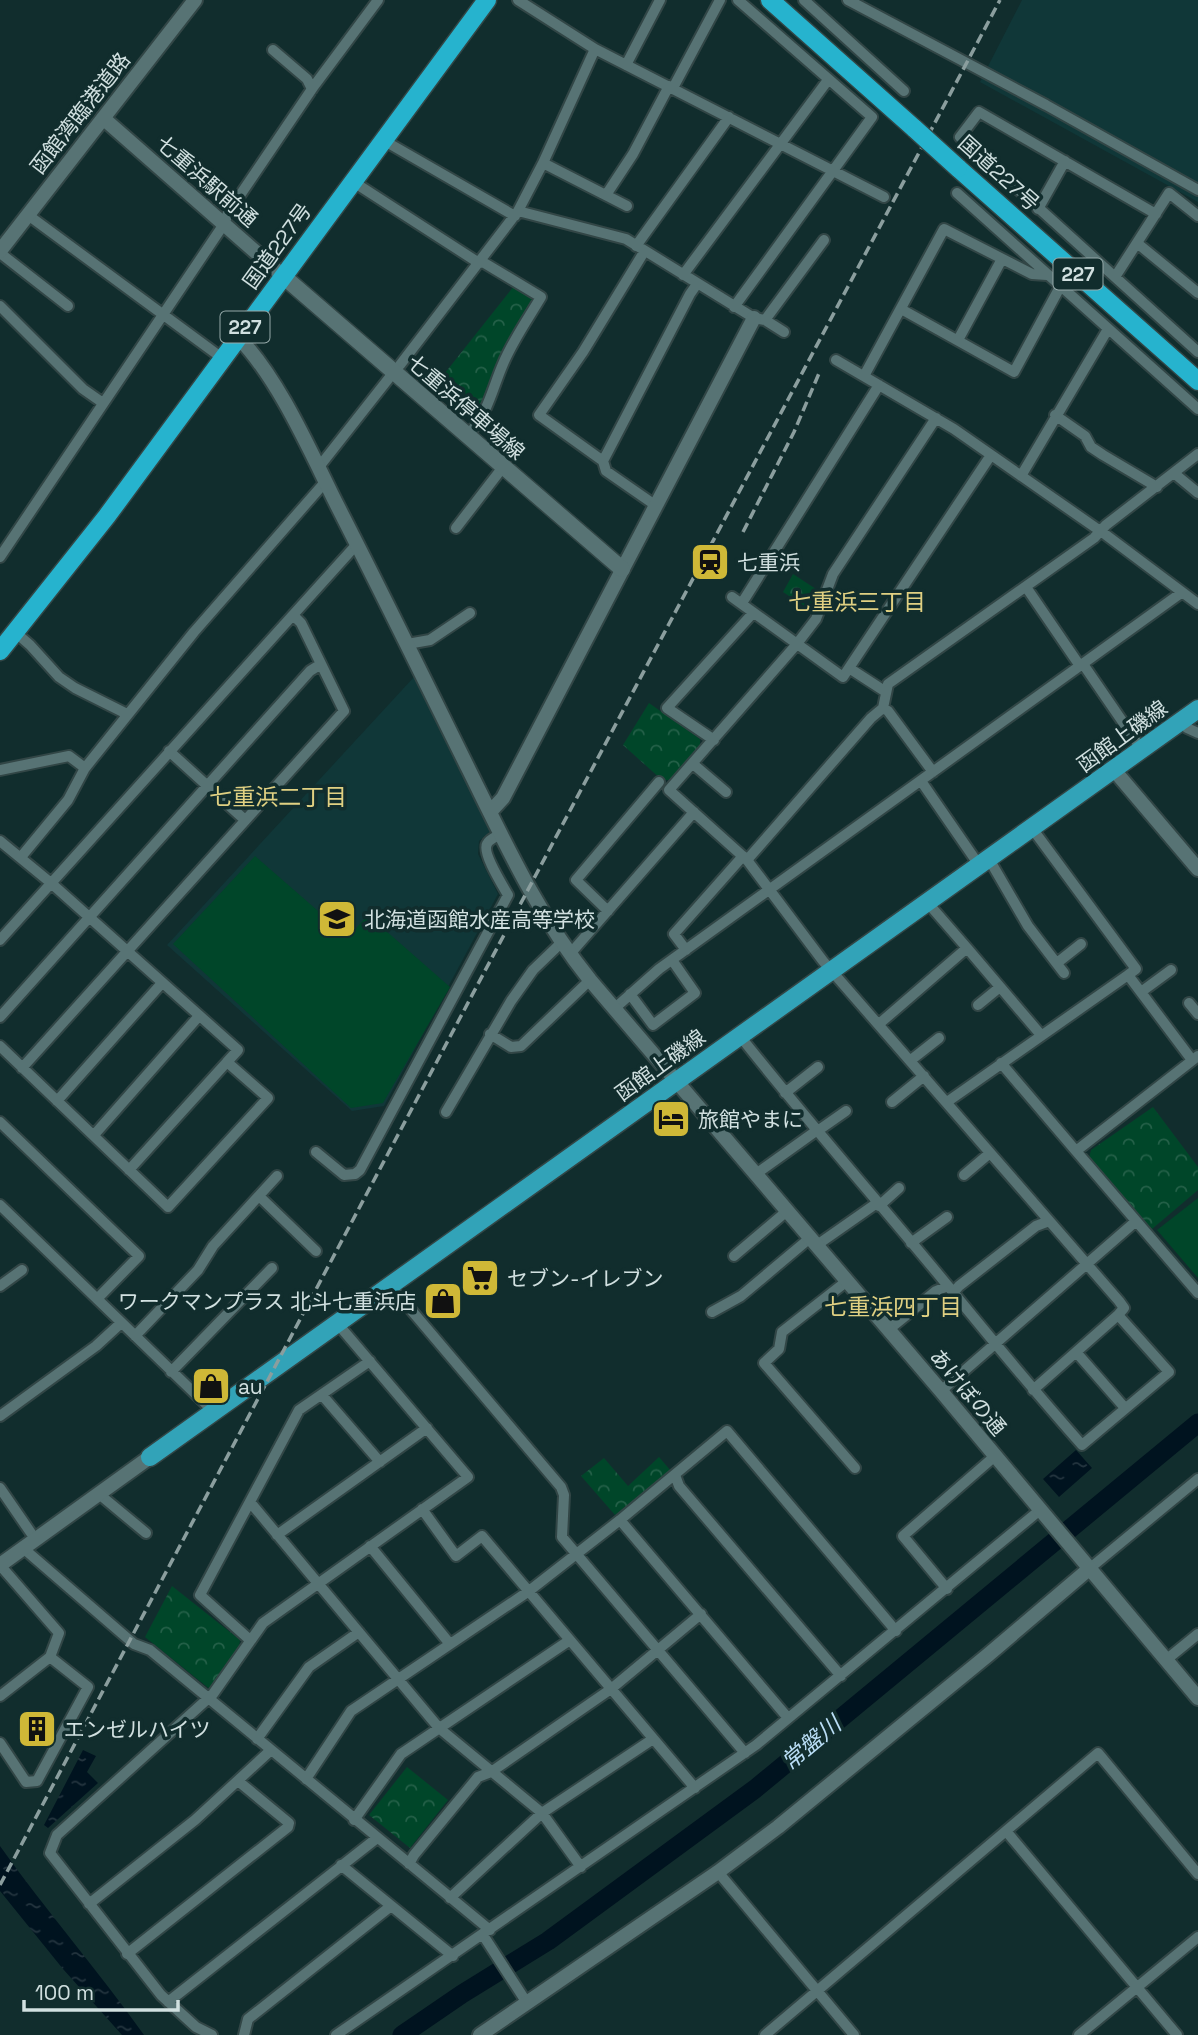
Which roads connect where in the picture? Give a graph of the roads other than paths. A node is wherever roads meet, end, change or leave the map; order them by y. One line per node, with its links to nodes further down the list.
1 (195, 0): 19 (street, 函館湾臨港道路)
2 (378, 0): 16 (street)
3 (487, 0): 20 (highway, 国道227号 / 227)
4 (518, 0): 11 (street)
5 (660, 0): 13 (street)
6 (720, 0): 15 (street)
7 (738, 0): 14 (street)
8 (770, 0): 65 (highway, 国道227号 / 227, bridge)
9 (804, 0): 17 (street)
10 (848, 0): 26 (street)
11 (595, 49): 13 (street); 23 (street)
12 (273, 50): 16 (street)
13 (626, 65): 15 (street)
14 (828, 80): 21 (street); 24 (street)
15 (671, 87): 18 (street); 28 (street)
16 (312, 89): 36 (street)
17 (904, 91)
18 (729, 117): 21 (street); 39 (street)
19 (103, 118): 34 (street, 函館湾臨港道路); 36 (street, 七重浜駅前通)
20 (383, 140): 25 (highway, 国道227号 / 227); 32 (street)
21 (781, 143): 24 (street); 43 (street)
22 (1065, 162): 31 (street); 31 (street); 33 (street)
23 (543, 163): 28 (street); 32 (street)
24 (834, 171): 29 (street); 52 (street)
25 (352, 181): 42 (street); 45 (highway, 国道227号 / 227)
26 (1198, 190)
27 (957, 193): 44 (street)
28 (606, 195): 30 (street)
29 (884, 197)
30 (628, 206)
31 (1038, 209): 46 (street)
32 (517, 213): 39 (street); 42 (street)
33 (1156, 214): 35 (street); 38 (street)
34 (28, 215): 40 (street, 函館湾臨港道路); 54 (street)
35 (1198, 216)
36 (224, 224): 45 (street, 七重浜駅前通); 54 (street)
37 (824, 240): 55 (street)
38 (1138, 243): 46 (street); 49 (street)
39 (640, 249): 43 (street); 74 (street)
40 (0, 252): 51 (street)
41 (1002, 259): 44 (street); 53 (street); 59 (street)
42 (480, 262): 63 (street); 71 (street)
43 (683, 275): 47 (street)
44 (1047, 275): 48 (street)
45 (283, 276): 58 (highway, 国道227号 / 227); 63 (main road, 七重浜停車場線)
46 (1115, 277): 60 (street)
47 (697, 284): 52 (street); 74 (street)
48 (1060, 287): 56 (street); 59 (street)
49 (1198, 293)
50 (0, 306): 67 (street)
51 (68, 306)
52 (734, 307): 55 (street)
53 (901, 309): 59 (street); 64 (street)
54 (164, 314): 61 (street); 67 (street)
55 (760, 319): 57 (street); 82 (street)
56 (1108, 329): 68 (street); 69 (street)
57 (785, 332)
58 (238, 337): 61 (highway, 国道227号 / 227); 75 (street, あけぼの通)
59 (958, 340)
60 (1198, 352)
61 (222, 358): 94 (highway, 国道227号 / 227)
62 (836, 360): 64 (street)
63 (397, 369): 75 (street); 76 (main road, 七重浜停車場線)
64 (864, 376): 66 (street)
65 (1198, 381)
66 (879, 384): 70 (street); 92 (street)
67 (103, 403): 86 (street)
68 (1198, 409)
69 (1055, 415): 78 (street); 80 (street)
70 (936, 418): 73 (street); 96 (street)
71 (473, 429)
72 (1198, 454): 77 (street)
73 (991, 455): 78 (street); 100 (street)
74 (603, 461): 82 (street)
75 (318, 467): 79 (street, あけぼの通)
76 (503, 467): 83 (street); 87 (main road, 七重浜停車場線)
77 (1175, 474): 80 (street); 81 (street)
78 (1021, 476): 84 (street)
79 (326, 481): 85 (street, あけぼの通); 104 (street)
80 (1157, 487): 84 (street)
81 (1198, 493)
82 (655, 505): 87 (street)
83 (456, 528)
84 (1100, 531): 88 (street); 89 (street)
85 (357, 544): 93 (street); 119 (street, あけぼの通)
86 (0, 556)
87 (622, 569): 119 (street)
88 (1026, 587): 99 (street); 101 (street)
89 (1181, 593): 90 (street); 99 (street)
90 (1198, 604)
91 (470, 613): 95 (street)
92 (753, 613): 96 (street); 107 (street)
93 (293, 615): 98 (street); 109 (street)
94 (15, 632): 97 (highway, 国道227号 / 227); 104 (street)
95 (413, 643)
96 (796, 645): 100 (street); 107 (street)
97 (0, 651)
98 (321, 664): 117 (street); 121 (street)
99 (1081, 665): 108 (street); 114 (street)
100 (849, 668): 101 (street)
101 (886, 692): 102 (street)
102 (883, 708): 114 (street); 126 (street)
103 (1198, 709): 108 (main road, 函館上磯線)
104 (127, 714): 111 (street)
105 (1187, 728): 106 (street)
106 (1198, 733)
107 (714, 740): 110 (street)
108 (1142, 750): 113 (main road, 函館上磯線)
109 (169, 751): 117 (street); 129 (street)
110 (693, 764): 118 (street); 120 (street)
111 (85, 768): 112 (street); 125 (street)
112 (0, 770)
113 (1114, 770): 127 (main road, 函館上磯線); 128 (street)
114 (933, 772): 115 (street)
115 (921, 781): 127 (street); 130 (street)
116 (659, 782): 132 (street)
117 (207, 785): 121 (street); 133 (street)
118 (726, 792)
119 (490, 812): 122 (street, あけぼの通)
120 (694, 812): 126 (street); 132 (street)
121 (245, 820): 139 (street)
122 (501, 834): 137 (street, あけぼの通); 181 (street)
123 (1037, 835): 145 (street)
124 (0, 841): 125 (street)
125 (21, 857): 129 (street)
126 (745, 858): 130 (street); 138 (street)
127 (984, 862): 131 (main road, 函館上磯線); 141 (street)
128 (1198, 869)
129 (51, 883): 133 (street); 134 (street)
130 (770, 889): 138 (street); 142 (street)
131 (927, 902): 136 (street); 142 (main road, 函館上磯線)
132 (608, 911): 137 (street)
133 (89, 917): 139 (street); 156 (street)
134 (0, 940)
135 (1081, 944): 141 (street)
136 (967, 948): 148 (street); 157 (street)
137 (566, 949): 146 (street, あけぼの通); 158 (street)
138 (686, 950): 140 (street)
139 (127, 951): 147 (street); 168 (street)
140 (672, 960): 150 (street); 150 (street)
141 (1056, 963): 144 (street)
142 (832, 970): 157 (street); 160 (main road, 函館上磯線)
143 (1171, 970): 149 (street)
144 (1064, 972)
145 (1128, 975): 149 (street); 159 (street)
146 (590, 980): 153 (street, あけぼの通); 158 (street)
147 (162, 983): 155 (street); 172 (street)
148 (1000, 987): 152 (street); 159 (street)
149 (1141, 992): 163 (street)
150 (630, 995): 153 (street)
151 (1189, 1003): 154 (street)
152 (978, 1005)
153 (615, 1008): 170 (street, あけぼの通)
154 (1198, 1014)
155 (199, 1016): 165 (street); 179 (street)
156 (0, 1017)
157 (879, 1024): 164 (street)
158 (491, 1034): 176 (street)
159 (1041, 1035): 166 (street)
160 (740, 1036): 170 (main road, 函館上磯線); 171 (street)
161 (939, 1038): 164 (street)
162 (0, 1046): 168 (street)
163 (1195, 1058): 180 (street)
164 (911, 1060): 169 (street)
165 (228, 1062): 183 (street); 183 (street)
166 (1001, 1063): 174 (street); 180 (street)
167 (818, 1067): 171 (street)
168 (22, 1068): 172 (street)
169 (924, 1076): 173 (street); 174 (street)
170 (678, 1081): 184 (street, あけぼの通); 203 (main road, 函館上磯線)
171 (785, 1093): 178 (street)
172 (57, 1101): 179 (street)
173 (892, 1102)
174 (947, 1102): 182 (street)
175 (846, 1111): 178 (street)
176 (446, 1112)
177 (0, 1122): 207 (street)
178 (816, 1132): 184 (street); 190 (street)
179 (94, 1135): 183 (street)
180 (1076, 1151): 194 (street)
181 (316, 1152)
182 (990, 1153): 185 (street); 193 (street)
183 (129, 1170)
184 (756, 1174): 191 (street, あけぼの通)
185 (964, 1175)
186 (277, 1176): 188 (street)
187 (899, 1188): 190 (street)
188 (258, 1196): 197 (street); 213 (street)
189 (0, 1205): 207 (street)
190 (878, 1205): 195 (street); 196 (street)
191 (787, 1211): 195 (street, あけぼの通); 198 (street)
192 (947, 1217): 196 (street)
193 (1049, 1221): 199 (street); 205 (street)
194 (1136, 1222): 199 (street); 206 (street)
195 (813, 1242): 202 (street, あけぼの通); 208 (street)
196 (911, 1243): 205 (street)
197 (316, 1251)
198 (734, 1256)
199 (1086, 1264): 209 (street); 214 (street)
200 (272, 1268): 217 (street)
201 (22, 1270): 204 (street)
202 (847, 1281): 212 (street, あけぼの通); 228 (street)
203 (390, 1285): 211 (main road, 函館上磯線); 242 (street)
204 (0, 1286)
205 (950, 1289): 212 (street); 214 (street)
206 (1198, 1293)
207 (97, 1299): 210 (street)
208 (712, 1312)
209 (1118, 1315): 215 (street); 221 (street)
210 (121, 1323): 213 (street); 223 (street)
211 (337, 1323): 216 (street); 222 (main road, 函館上磯線)
212 (888, 1330): 219 (street, あけぼの通)
213 (135, 1336): 217 (street)
214 (994, 1345): 218 (street); 219 (street)
215 (1076, 1352): 218 (street); 221 (street)
216 (370, 1362): 220 (street); 224 (street)
217 (171, 1372): 222 (street)
218 (1033, 1390): 221 (street)
219 (941, 1391): 225 (street, あけぼの通)
220 (322, 1395): 227 (street); 233 (street)
221 (1125, 1408)
222 (214, 1412): 226 (main road, 函館上磯線)
223 (0, 1416)
224 (427, 1428): 227 (street); 234 (street)
225 (995, 1456): 235 (street, あけぼの通); 246 (street)
226 (150, 1457): 232 (street)
227 (380, 1462): 239 (street)
228 (855, 1468)
229 (675, 1475): 236 (street); 249 (street); 258 (street)
230 (1198, 1479): 244 (street)
231 (0, 1488): 237 (street)
232 (99, 1494): 238 (street); 241 (street)
233 (250, 1502): 239 (street); 252 (street)
234 (422, 1509): 240 (street); 247 (street)
235 (1043, 1514): 244 (street, あけぼの通); 246 (street)
236 (620, 1520): 242 (street); 248 (street)
237 (31, 1533)
238 (146, 1533)
239 (277, 1535): 245 (street)
240 (370, 1546): 245 (street); 254 (street)
241 (23, 1548): 243 (street); 262 (street)
242 (577, 1555): 247 (street); 255 (street)
243 (0, 1565): 256 (street)
244 (1089, 1569): 257 (street, あけぼの通); 282 (street)
245 (318, 1583): 250 (street); 252 (street)
246 (947, 1589): 249 (street)
247 (529, 1591): 253 (street); 254 (street)
248 (701, 1614): 255 (street); 264 (street)
249 (896, 1631): 258 (street)
250 (359, 1632): 259 (street); 266 (street)
251 (1198, 1634): 257 (street)
252 (250, 1640): 262 (street)
253 (570, 1640): 260 (street); 265 (street)
254 (450, 1644): 259 (street)
255 (659, 1650): 260 (street); 270 (street)
256 (50, 1657): 261 (street); 268 (street)
257 (1166, 1660): 263 (street, あけぼの通)
258 (841, 1676): 264 (street)
259 (398, 1680): 265 (street); 272 (street)
260 (611, 1689): 267 (street); 271 (street)
261 (0, 1696)
262 (209, 1698): 266 (street); 285 (street)
263 (1198, 1698)
264 (789, 1718): 270 (street)
265 (439, 1728): 271 (street); 276 (street)
266 (257, 1739): 269 (street)
267 (653, 1739): 274 (street); 275 (street)
268 (0, 1744)
269 (271, 1750): 272 (street); 273 (street)
270 (745, 1753): 274 (street)
271 (491, 1772): 275 (street); 279 (street)
272 (306, 1779): 276 (street)
273 (237, 1781): 285 (street); 289 (street)
274 (695, 1788): 281 (street)
275 (542, 1813): 281 (street); 284 (street)
276 (354, 1820): 278 (street)
277 (1006, 1831): 283 (street); 291 (street); 292 (street)
278 (377, 1838): 279 (street); 280 (street)
279 (409, 1864): 284 (street)
280 (341, 1865): 286 (street); 293 (street)
281 (580, 1867): 287 (street)
282 (718, 1872): 292 (street); 294 (street)
283 (1198, 1874)
284 (450, 1898): 287 (street)
285 (89, 1903): 289 (street)
286 (391, 1906): 290 (street); 296 (street)
287 (486, 1932): 290 (street); 294 (street)
288 (1198, 1937): 291 (street)
289 (127, 1954): 293 (street)
290 (453, 1956): 297 (street)
291 (1138, 1987): 301 (street); 302 (street)
292 (817, 1991): 299 (street); 300 (street)
293 (168, 2002): 295 (street)
294 (527, 2003): 298 (street)
295 (212, 2035)
296 (244, 2035)
297 (336, 2035)
298 (480, 2035)
299 (765, 2035)
300 (855, 2035)
301 (1079, 2035)
302 (1177, 2035)

